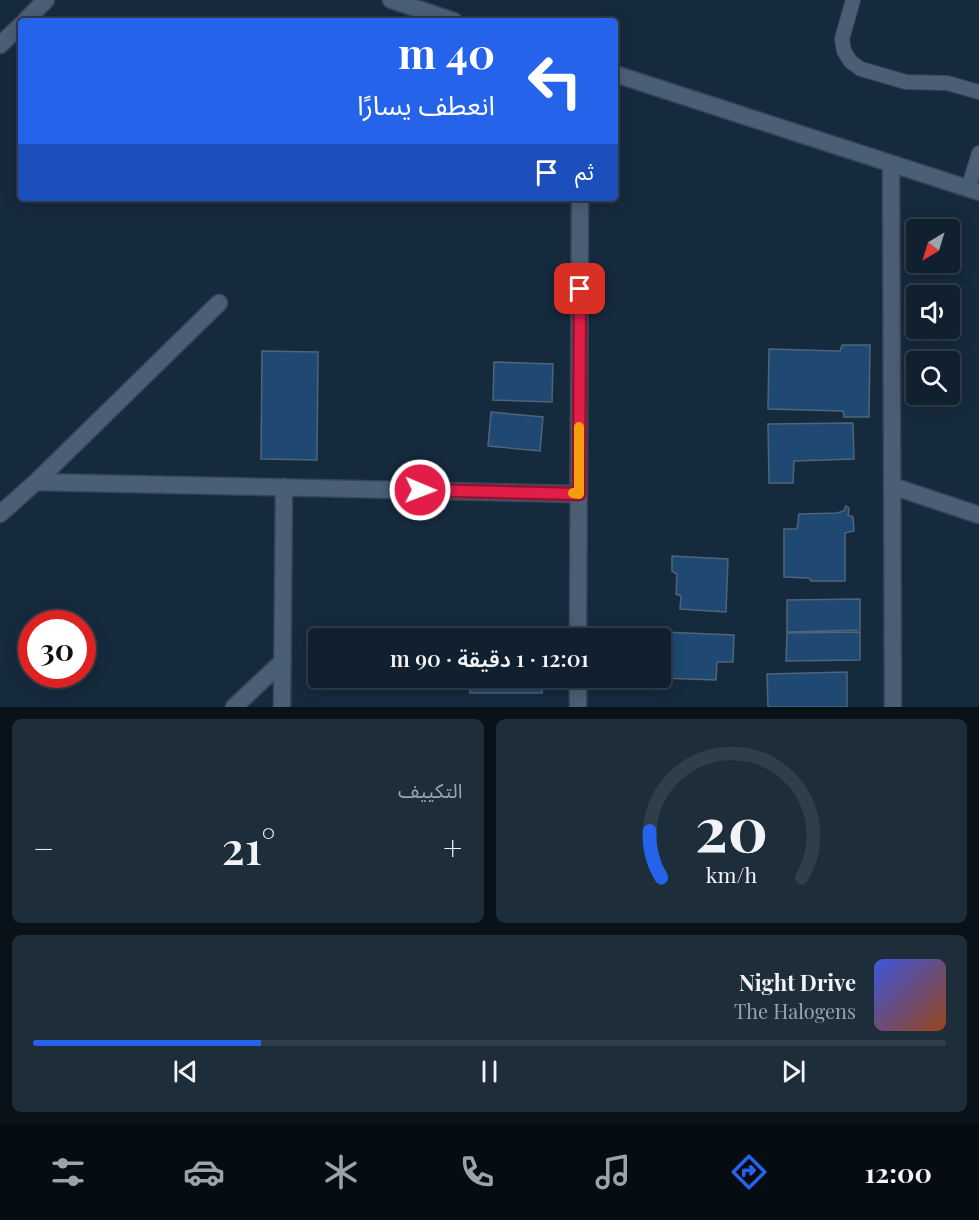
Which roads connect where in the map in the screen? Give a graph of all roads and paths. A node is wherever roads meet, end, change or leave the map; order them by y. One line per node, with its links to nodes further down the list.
1 (46, 0): 4 (street)
2 (391, 0): 5 (street)
3 (853, 0): 9 (lane)
4 (28, 18)
5 (445, 18)
6 (18, 28): 7 (street)
7 (0, 45)
8 (618, 75): 11 (street)
9 (979, 92)
10 (979, 153): 12 (lane)
11 (891, 164): 12 (street); 16 (street)
12 (974, 190)
13 (580, 201): 18 (street)
14 (219, 303): 15 (street)
15 (36, 482): 17 (street); 19 (street)
16 (892, 486): 20 (street); 27 (street)
17 (284, 487): 18 (street); 22 (street)
18 (579, 494): 21 (street)
19 (0, 514)
20 (979, 515)
21 (578, 628)
22 (283, 661): 24 (street); 25 (street)
23 (578, 688): 26 (street)
24 (234, 707)
25 (282, 707)
26 (578, 707)
27 (893, 707)

